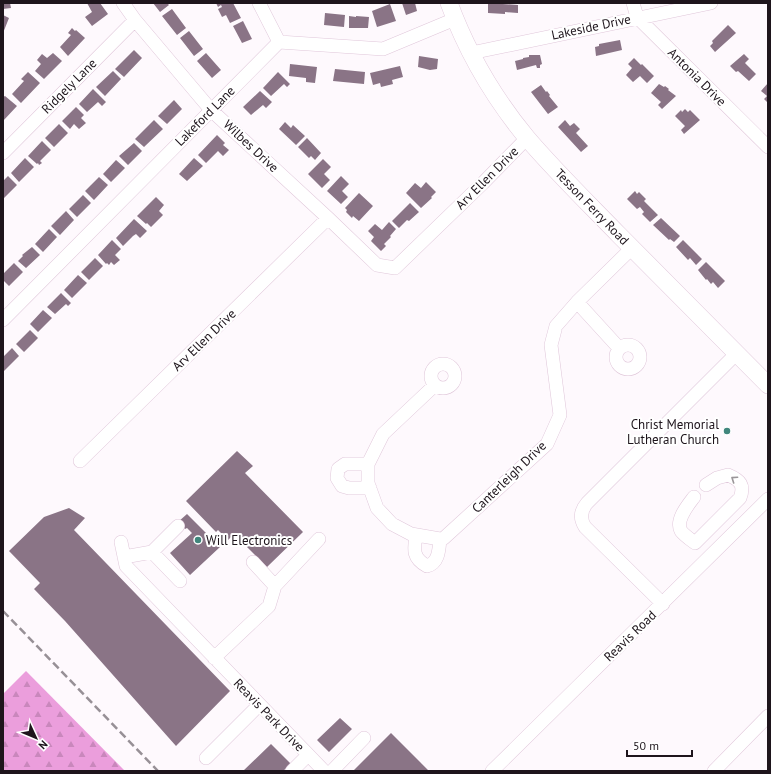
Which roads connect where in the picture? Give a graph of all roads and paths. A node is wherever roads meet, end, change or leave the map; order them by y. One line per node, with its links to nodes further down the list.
1 (123, 3): 7 (street, Wilbes Drive)
2 (259, 3): 8 (street)
3 (633, 3): 6 (street, Antonia Drive)
4 (711, 3): 6 (street, Lakeside Drive)
5 (452, 11): 8 (street); 9 (main road, Tesson Ferry Road)
6 (637, 17): 9 (street, Lakeside Drive); 12 (street, Antonia Drive)
7 (134, 20): 10 (street, Wilbes Drive); 13 (street, Ridgely Lane)
8 (279, 42): 10 (street, Lakeford Lane)
9 (471, 53): 11 (main road, Tesson Ferry Road)
10 (211, 110): 14 (street, Wilbes Drive); 18 (street, Lakeford Lane)
11 (527, 138): 15 (main road, Tesson Ferry Road); 16 (street, Arv Ellen Drive)
12 (768, 146)
13 (3, 153)
14 (328, 218): 16 (street, Wilbes Drive); 23 (street, Arv Ellen Drive)
15 (632, 248): 17 (street, Canterleigh Drive); 20 (main road, Tesson Ferry Road)
16 (395, 268)
17 (577, 302): 19 (street); 32 (street, Canterleigh Drive)
18 (3, 320)
19 (619, 348)
20 (737, 353): 22 (main road, Tesson Ferry Road); 41 (street)
21 (435, 385): 24 (street)
22 (768, 385)
23 (80, 461)
24 (368, 464): 26 (street); 26 (street)
25 (706, 485): 34 (street, one-way to 25)
26 (370, 488): 30 (street)
27 (694, 497): 34 (street)
28 (768, 499): 37 (street, Reavis Road)
29 (178, 526): 35 (street)
30 (416, 535): 32 (street); 32 (street)
31 (318, 539): 40 (street)
32 (442, 539)
33 (121, 542): 36 (street, Reavis Park Drive)
34 (695, 543): 37 (street)
35 (152, 552): 36 (street); 39 (street)
36 (124, 557): 42 (street, Reavis Park Drive)
37 (710, 557): 41 (street, Reavis Road)
38 (253, 562): 40 (street)
39 (180, 581)
40 (275, 586): 42 (street)
41 (663, 604): 51 (street, Reavis Road)
42 (214, 658): 43 (street, Reavis Park Drive)
43 (259, 705): 46 (street, Reavis Park Drive); 47 (street)
44 (768, 716): 52 (street)
45 (364, 738): 48 (street)
46 (308, 755): 49 (street); 50 (street, Reavis Park Drive)
47 (206, 758)
48 (340, 768)
49 (292, 771)
50 (324, 771)
51 (492, 771)
52 (714, 771)

